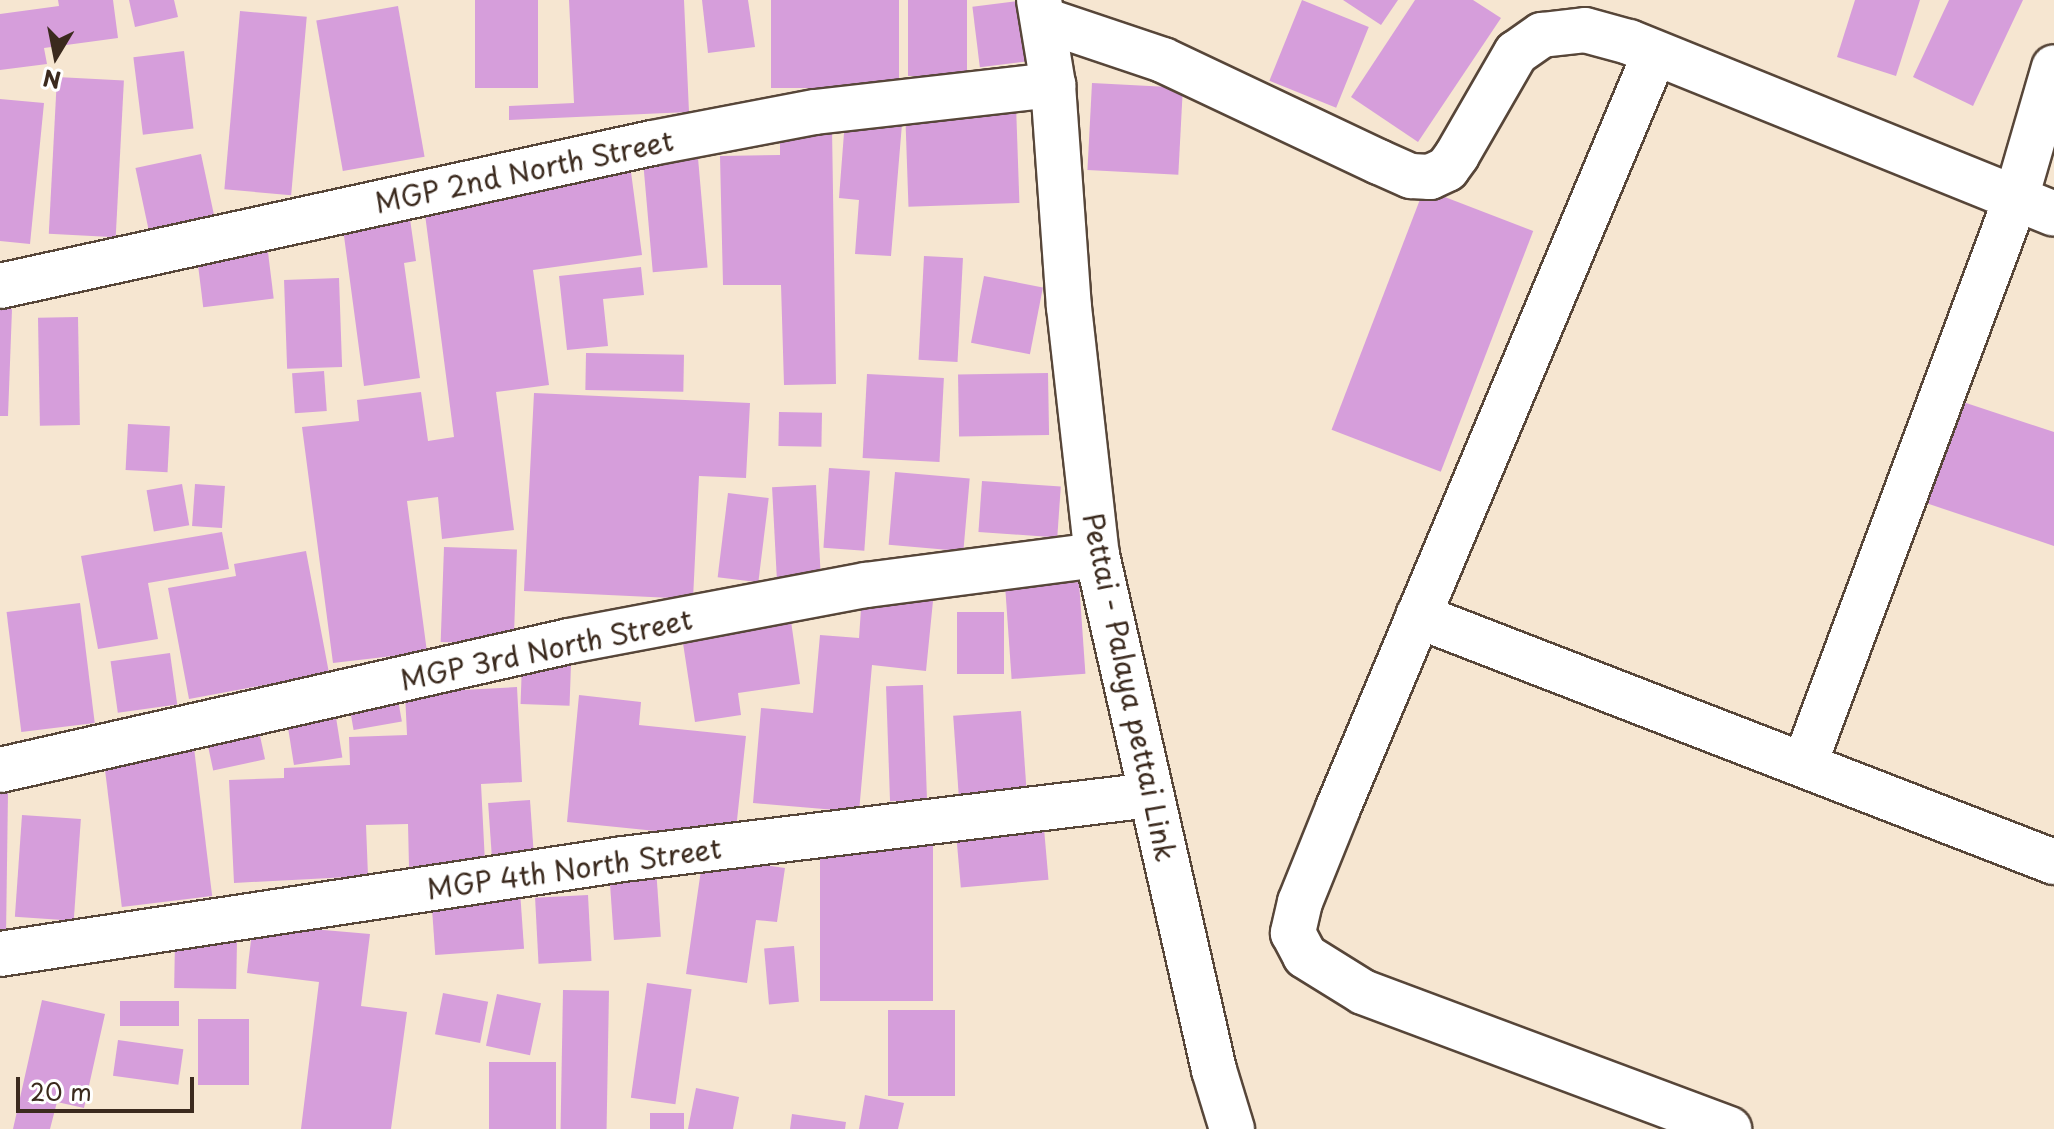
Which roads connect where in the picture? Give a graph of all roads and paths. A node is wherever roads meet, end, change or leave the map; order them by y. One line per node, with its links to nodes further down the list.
1 (1042, 10): 2 (street); 4 (street, Pettai - Palaya pettai Link)
2 (1655, 53): 5 (street); 8 (street)
3 (2054, 67): 5 (street)
4 (1053, 85): 6 (street, MGP 2nd North Street); 7 (street, Pettai - Palaya pettai Link)
5 (2035, 206): 9 (street)
6 (0, 286)
7 (1097, 555): 10 (street, MGP 3rd North Street); 11 (street, Pettai - Palaya pettai Link)
8 (1418, 616): 9 (street); 14 (street)
9 (1805, 763): 12 (street)
10 (0, 770)
11 (1150, 795): 13 (street, MGP 4th North Street); 15 (street, Pettai - Palaya pettai Link)
12 (2054, 862)
13 (0, 954)
14 (1628, 1110): 16 (street)
15 (1232, 1129)
16 (1729, 1129)

